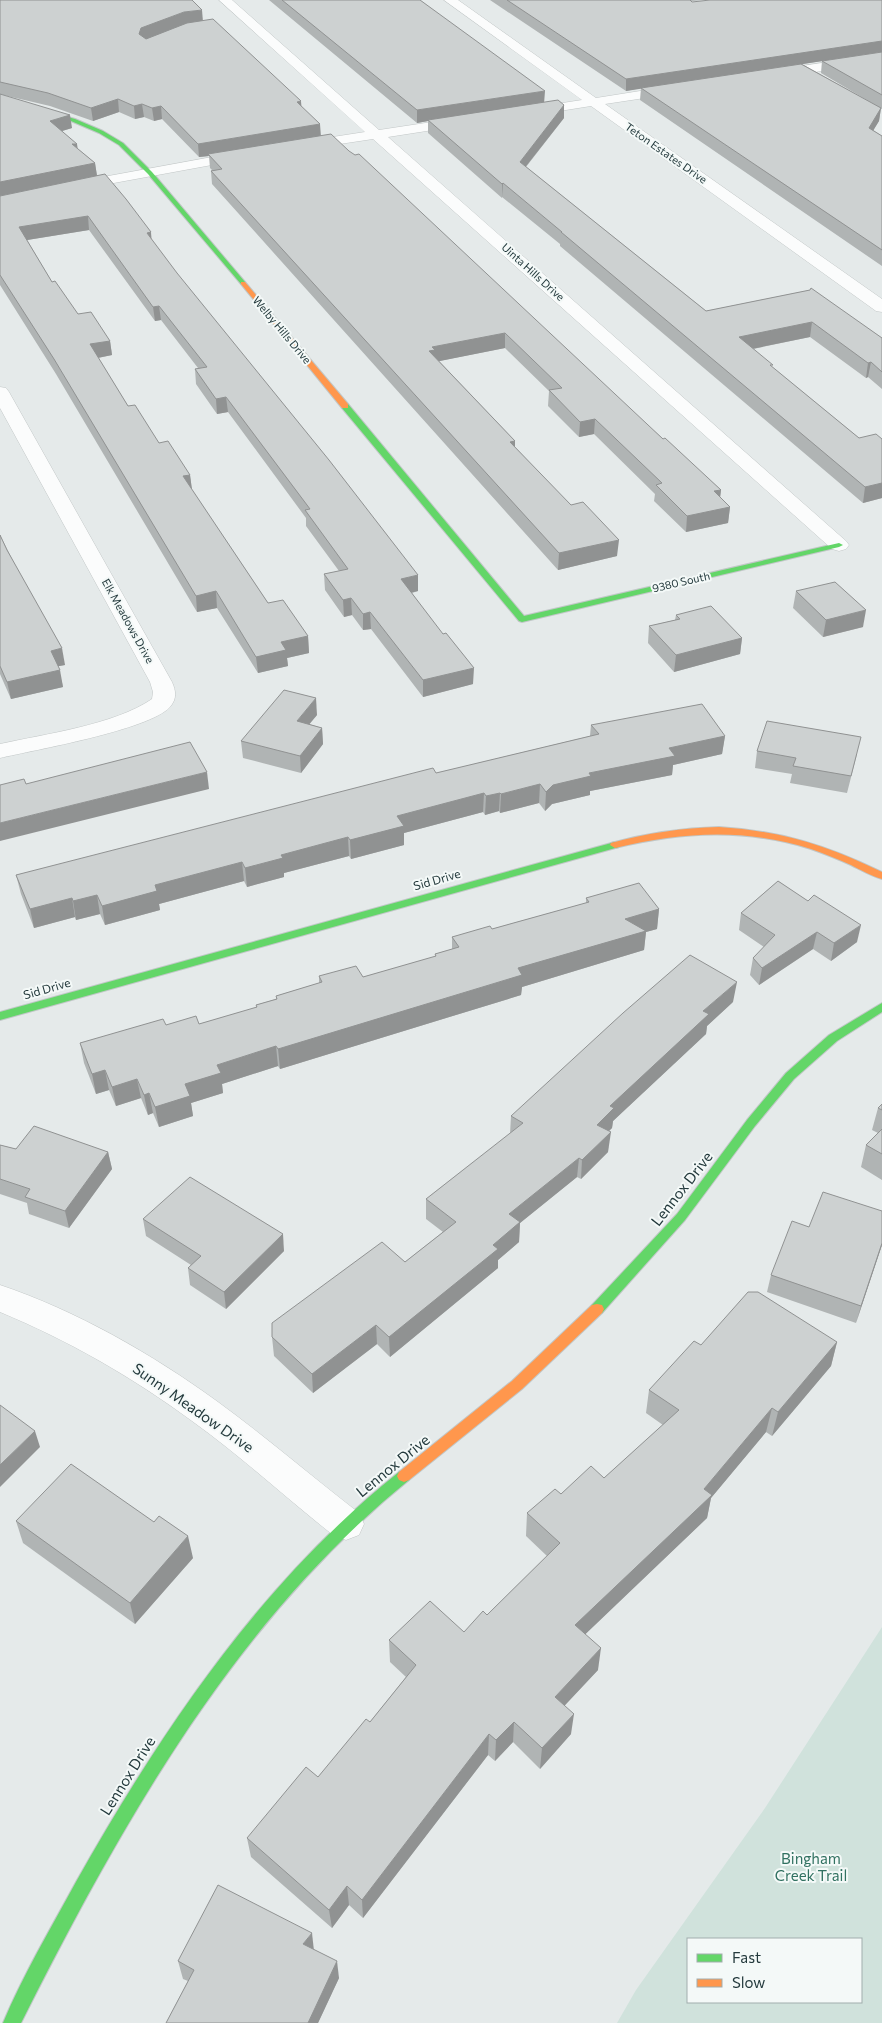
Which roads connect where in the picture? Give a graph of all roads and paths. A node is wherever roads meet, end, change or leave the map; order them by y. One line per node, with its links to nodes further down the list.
1 (225, 0): 3 (street, Uinta Hills Drive)
2 (450, 0): 11 (street, Teton Estates Drive)
3 (249, 21): 4 (street); 14 (street, Uinta Hills Drive)
4 (231, 23)
5 (882, 58): 6 (street)
6 (802, 70): 7 (street); 8 (street)
7 (764, 76)
8 (823, 82)
9 (696, 86): 11 (street)
10 (0, 100): 17 (street, Welby Hills Drive)
11 (594, 102): 12 (street); 19 (street, Teton Estates Drive)
12 (518, 113)
13 (479, 119): 14 (street)
14 (378, 134): 15 (street); 21 (street, Uinta Hills Drive)
15 (282, 149)
16 (256, 153): 17 (street)
17 (150, 172): 18 (street); 22 (street, Welby Hills Drive)
18 (0, 203)
19 (882, 306)
20 (0, 392): 23 (street, Elk Meadows Drive)
21 (839, 544): 22 (street, 9380 South)
22 (522, 620)
23 (0, 751)
24 (882, 876): 26 (street, Sid Drive)
25 (882, 1007): 28 (street, Lennox Drive)
26 (0, 1016)
27 (0, 1298): 28 (street, Sunny Meadow Drive)
28 (346, 1524): 29 (street, Lennox Drive)
29 (12, 2023)

